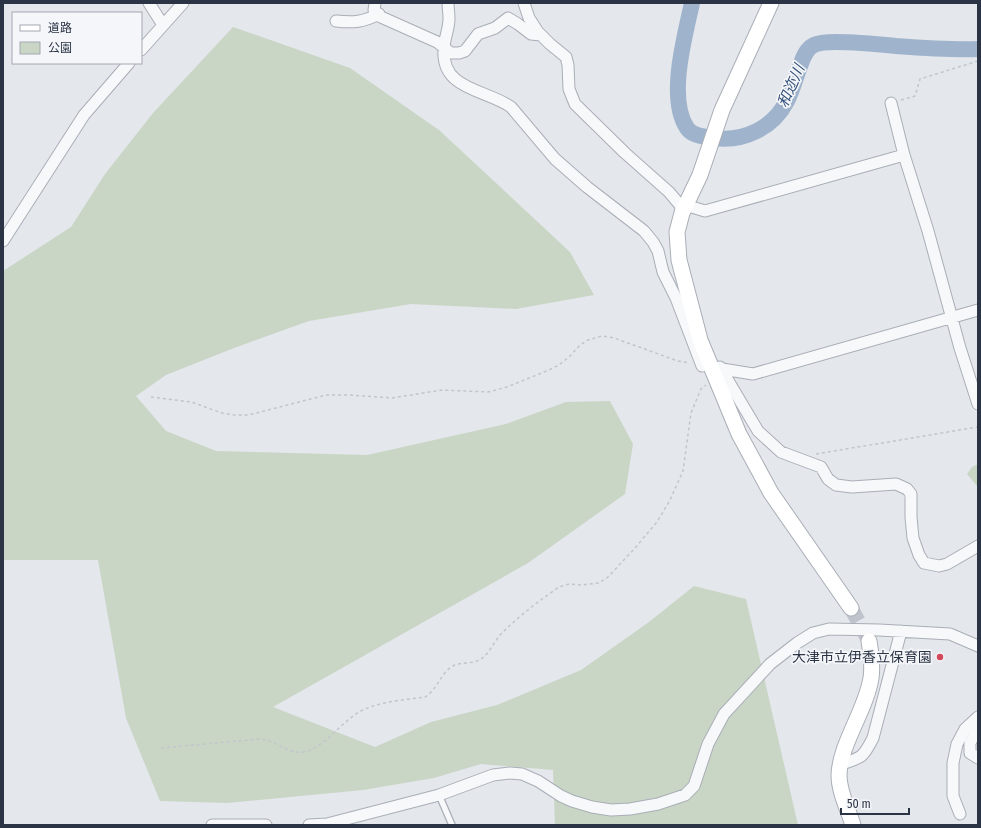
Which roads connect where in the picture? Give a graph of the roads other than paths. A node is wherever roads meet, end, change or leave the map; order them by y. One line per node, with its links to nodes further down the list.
1 (149, 3): 9 (street)
2 (182, 3): 9 (street)
3 (375, 3): 7 (street)
4 (448, 3): 11 (street)
5 (524, 3): 10 (street)
6 (771, 3): 16 (street)
7 (379, 14): 8 (street); 11 (street)
8 (336, 21)
9 (162, 25): 12 (street)
10 (541, 35): 11 (street); 16 (street)
11 (444, 48): 20 (street)
12 (142, 49)
13 (128, 64): 17 (street)
14 (891, 103): 15 (street)
15 (904, 154): 16 (street); 19 (street)
16 (683, 209): 20 (street)
17 (3, 241)
18 (978, 310): 19 (street)
19 (951, 318): 20 (street); 21 (street)
20 (712, 370): 22 (street); 23 (street)
21 (978, 404)
22 (978, 546)
23 (851, 608)
24 (901, 631): 26 (street); 30 (street); 31 (street)
25 (869, 641): 30 (street)
26 (978, 646)
27 (978, 717): 32 (street)
28 (978, 728): 29 (street)
29 (978, 758)
30 (841, 764): 37 (street)
31 (439, 795): 35 (street); 36 (lane)
32 (960, 814)
33 (212, 825): 34 (street)
34 (266, 825)
35 (309, 825)
36 (452, 825)
37 (853, 825)

